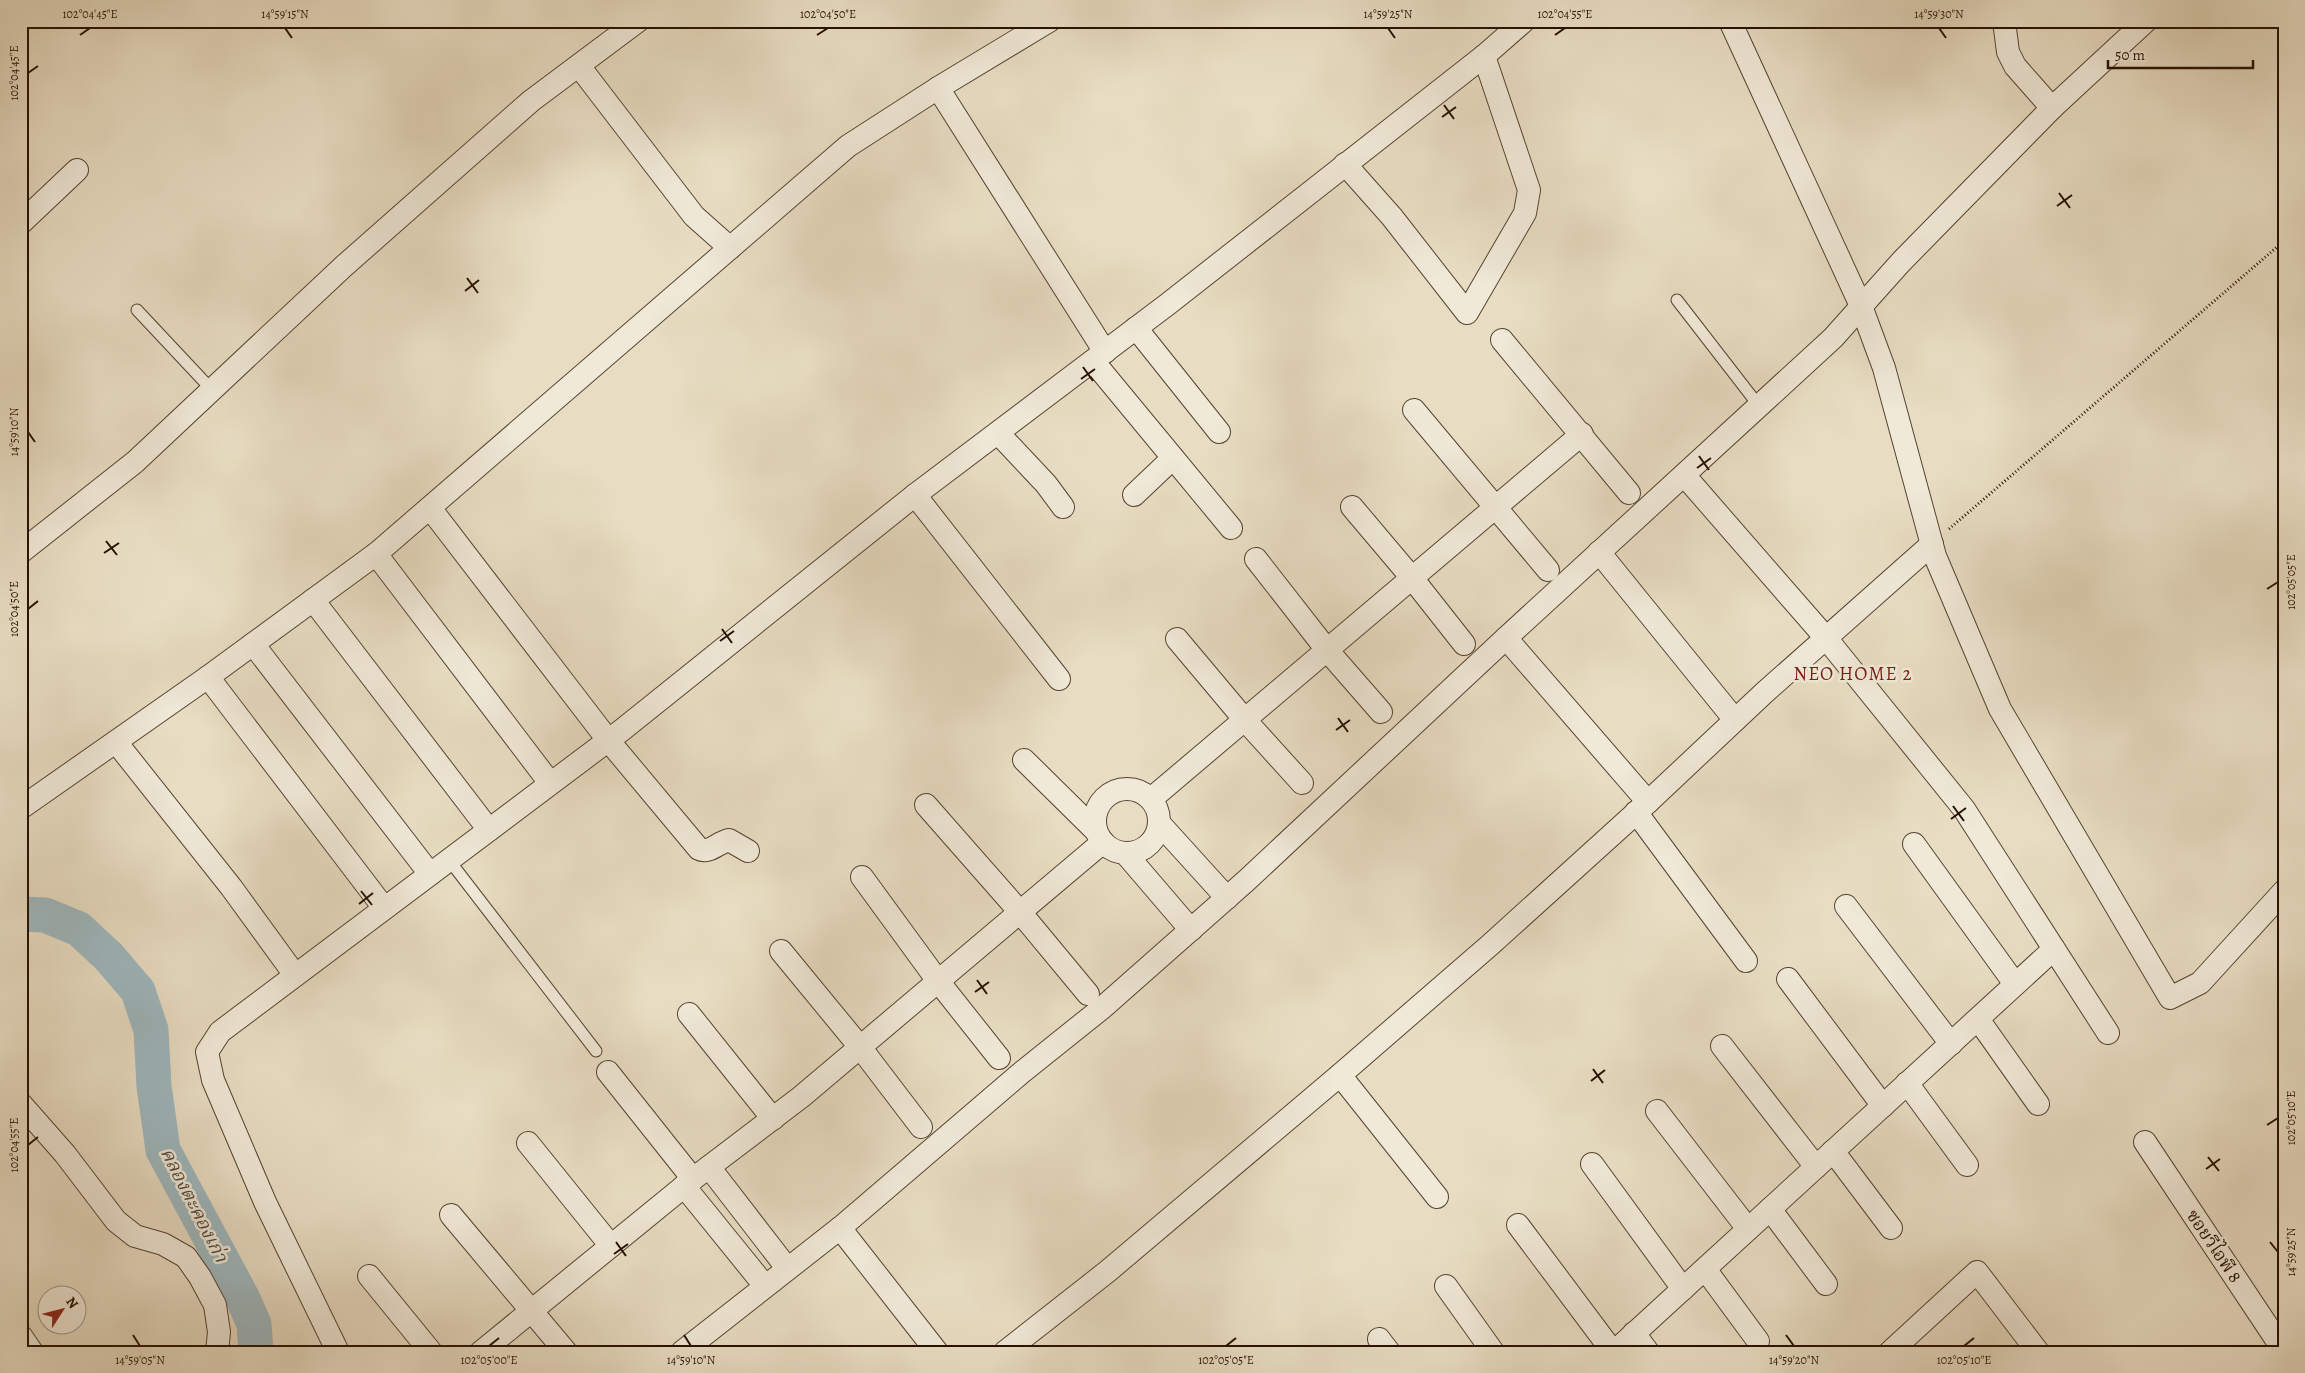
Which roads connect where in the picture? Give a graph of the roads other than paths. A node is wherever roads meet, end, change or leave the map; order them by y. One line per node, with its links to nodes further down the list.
1 (638, 21): 8 (street)
2 (1049, 21): 9 (street)
3 (1524, 21): 7 (street)
4 (1730, 21): 16 (street)
5 (2004, 21): 10 (street)
6 (2146, 21): 10 (street)
7 (1484, 56): 11 (street); 11 (street)
8 (579, 66): 14 (street); 21 (street)
9 (938, 88): 14 (street); 20 (street)
10 (2052, 108): 16 (street)
11 (1345, 164): 18 (street)
12 (77, 170): 13 (street)
13 (21, 223)
14 (730, 248): 35 (street)
15 (1677, 300): 22 (lane)
16 (1861, 306): 22 (street); 37 (street)
17 (137, 310): 21 (lane)
18 (1136, 328): 20 (street); 24 (street)
19 (1502, 340): 26 (street)
20 (1099, 356): 25 (street); 27 (street)
21 (212, 390): 38 (street)
22 (1758, 406): 28 (street)
23 (1414, 410): 34 (street)
24 (1219, 432)
25 (998, 433): 30 (street); 32 (street)
26 (1582, 434): 29 (street); 34 (street)
27 (1174, 458): 31 (street); 36 (street)
28 (1684, 475): 39 (street); 46 (street)
29 (1629, 493)
30 (915, 495): 52 (street); 56 (street)
31 (1134, 495)
32 (1063, 507)
33 (1352, 507): 43 (street)
34 (1495, 507): 42 (street); 43 (street)
35 (430, 508): 40 (street); 56 (street)
36 (1231, 528)
37 (1932, 544): 46 (street); 74 (street)
38 (21, 552)
39 (1599, 552): 45 (street); 55 (street)
40 (376, 554): 44 (street); 59 (street)
41 (1256, 559): 50 (street)
42 (1548, 570)
43 (1412, 578): 49 (street); 50 (street)
44 (313, 600): 48 (street); 66 (street)
45 (1506, 638): 63 (street); 75 (street)
46 (1826, 638): 55 (street); 80 (street)
47 (1177, 639): 54 (street)
48 (253, 644): 51 (street); 72 (street)
49 (1464, 644)
50 (1327, 650): 53 (street); 54 (street)
51 (208, 677): 57 (street); 77 (street)
52 (1059, 679)
53 (1381, 712)
54 (1245, 720): 60 (street); 61 (street)
55 (1735, 720): 63 (street)
56 (608, 740): 59 (street); 69 (street)
57 (116, 742): 64 (street); 83 (street)
58 (1024, 760): 67 (street)
59 (550, 783): 66 (street)
60 (1302, 783)
61 (1151, 799): 65 (street); 67 (street)
62 (926, 806): 78 (street)
63 (1642, 807): 82 (street); 97 (street)
64 (21, 808)
65 (1159, 823): 70 (street); 75 (street)
66 (489, 830): 71 (street)
67 (1099, 837): 70 (street); 78 (street)
68 (1914, 844): 86 (street)
69 (748, 851)
70 (1125, 853): 79 (street)
71 (449, 860): 72 (street); 94 (lane)
72 (430, 874): 77 (street)
73 (862, 877): 85 (street)
74 (2284, 891)
75 (1227, 898): 79 (street)
76 (1846, 906): 91 (street)
77 (384, 908): 83 (street)
78 (1020, 912): 85 (street); 87 (street)
79 (1191, 930): 116 (street)
80 (2054, 949): 86 (street); 90 (street)
81 (781, 950): 93 (street)
82 (1746, 961)
83 (295, 975): 134 (street)
84 (1788, 979): 101 (street)
85 (938, 981): 93 (street); 95 (street)
86 (2015, 984): 89 (street)
87 (1088, 994)
88 (689, 1014): 103 (street)
89 (1978, 1019): 91 (street); 100 (street)
90 (2108, 1032)
91 (1951, 1044): 98 (street)
92 (1722, 1046): 110 (street)
93 (860, 1047): 103 (street); 104 (street)
94 (596, 1051)
95 (999, 1058)
96 (608, 1072): 111 (street)
97 (1340, 1076): 112 (street); 140 (street)
98 (1907, 1083): 101 (street); 109 (street)
99 (21, 1104): 133 (street)
100 (2038, 1104)
101 (1882, 1106): 107 (street)
102 (1657, 1111): 118 (street)
103 (773, 1119): 111 (street)
104 (921, 1128)
105 (2145, 1142): 131 (street, ซอยวีไอพี 8)
106 (528, 1143): 119 (street)
107 (1833, 1151): 110 (street); 117 (street)
108 (1592, 1164): 126 (street)
109 (1968, 1165)
110 (1816, 1167): 113 (street)
111 (695, 1177): 119 (street); 120 (street); 124 (street)
112 (1437, 1197)
113 (1770, 1209): 118 (street); 123 (street)
114 (451, 1215): 127 (street)
115 (1518, 1225): 142 (street)
116 (840, 1228): 120 (street); 139 (street)
117 (1891, 1228)
118 (1748, 1229): 121 (street)
119 (611, 1246): 127 (street)
120 (787, 1268): 124 (street)
121 (1705, 1269): 126 (street); 130 (street)
122 (368, 1276): 135 (street)
123 (1826, 1284)
124 (765, 1286): 138 (street)
125 (1446, 1286): 141 (street)
126 (1683, 1289): 128 (street)
127 (531, 1309): 136 (street); 137 (street)
128 (1634, 1333): 142 (street); 143 (street)
129 (21, 1336): 132 (street)
130 (1758, 1342)
131 (2284, 1351)
132 (32, 1352)
133 (217, 1352)
134 (338, 1352)
135 (431, 1352)
136 (481, 1352)
137 (566, 1352)
138 (682, 1352)
139 (937, 1352)
140 (1005, 1352)
141 (1493, 1352)
142 (1614, 1352)
143 (1648, 1352)
144 (1890, 1352): 145 (street)
145 (2038, 1352)

